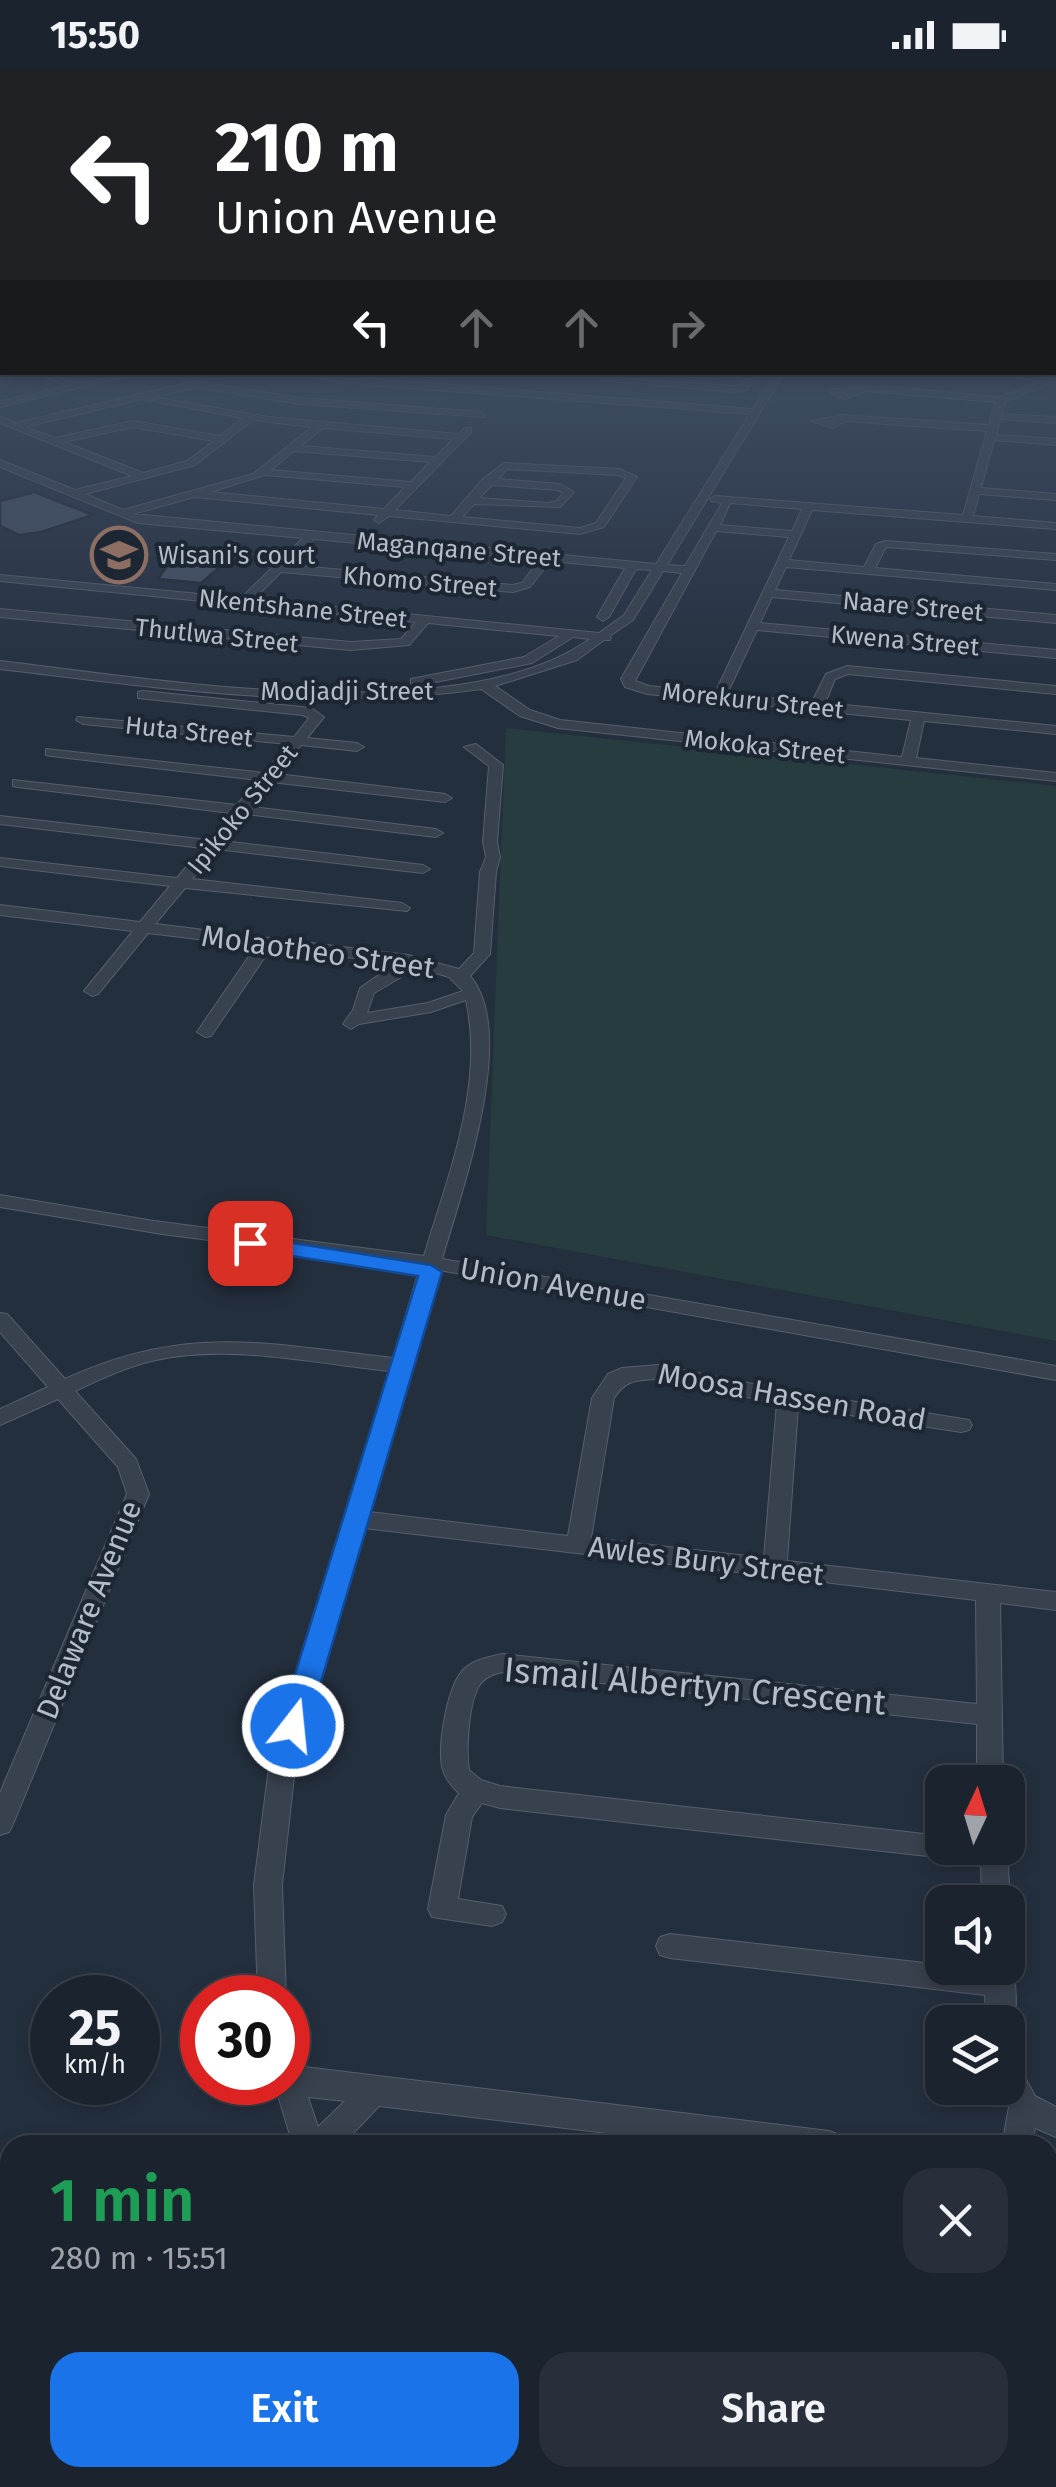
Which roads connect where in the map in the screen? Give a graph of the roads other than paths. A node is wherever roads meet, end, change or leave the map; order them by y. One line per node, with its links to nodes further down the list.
1 (7, 466): 11 (street, Maganqane Street)
2 (117, 466): 12 (street)
3 (180, 466): 12 (street)
4 (272, 466): 10 (street)
5 (431, 466): 15 (street)
6 (506, 466): 14 (street)
7 (531, 466): 27 (street)
8 (724, 466): 20 (street, Modjadji Street)
9 (982, 466): 16 (street)
10 (265, 472): 15 (street); 18 (street)
11 (27, 474): 13 (street); 17 (street, Maganqane Street)
12 (142, 476): 17 (street)
13 (0, 481)
14 (487, 481): 21 (street); 21 (street)
15 (413, 485): 25 (street)
16 (976, 491): 19 (street); 26 (street)
17 (74, 494): 24 (street, Maganqane Street)
18 (195, 494): 24 (street); 25 (street)
19 (1056, 497)
20 (704, 498): 23 (street); 37 (street, Modjadji Street)
21 (471, 501): 27 (street)
22 (726, 505): 29 (street, Morekuru Street)
23 (809, 506): 26 (street); 30 (street)
24 (122, 513): 31 (street, Maganqane Street)
25 (385, 514): 27 (street); 32 (street)
26 (968, 519): 28 (street)
27 (452, 520)
28 (1056, 526)
29 (713, 528): 30 (street); 39 (street, Morekuru Street)
30 (795, 534): 35 (street)
31 (311, 536): 32 (street, Maganqane Street); 38 (street, Khomo Street)
32 (359, 540): 33 (street, Maganqane Street)
33 (547, 557): 36 (street, Maganqane Street); 38 (street, Khomo Street)
34 (1056, 557): 40 (street)
35 (783, 563): 40 (street); 43 (street)
36 (632, 565): 37 (street, Maganqane Street); 46 (street)
37 (662, 567): 39 (street, Maganqane Street); 51 (street, Modjadji Street)
38 (279, 568): 44 (street, Khomo Street)
39 (689, 570): 60 (street, Morekuru Street)
40 (868, 571): 42 (street)
41 (0, 578): 44 (street, Nkentshane Street)
42 (1056, 587)
43 (770, 593): 47 (street, Naare Street); 49 (street)
44 (244, 602): 48 (street, Nkentshane Street)
45 (0, 614): 48 (street, Thutlwa Street)
46 (603, 617)
47 (1056, 619)
48 (424, 620): 50 (street, Nkentshane Street)
49 (754, 626): 53 (street, Kwena Street); 60 (street)
50 (572, 634): 51 (street, Nkentshane Street); 56 (street)
51 (606, 637): 57 (street, Modjadji Street)
52 (0, 651): 55 (street)
53 (1056, 654)
54 (0, 665): 57 (street, Modjadji Street)
55 (129, 665)
56 (186, 671)
57 (484, 685): 69 (street, Mokoka Street)
58 (1056, 690): 61 (street)
59 (143, 694): 65 (street, Ipikoko Street)
60 (720, 696): 61 (street, Morekuru Street)
61 (818, 706): 62 (street, Morekuru Street)
62 (918, 716): 64 (street, Morekuru Street); 69 (street)
63 (83, 720): 65 (street, Huta Street)
64 (1056, 730)
65 (296, 742): 66 (street, Huta Street); 71 (street, Ipikoko Street)
66 (357, 747)
67 (471, 747): 88 (street)
68 (51, 752): 71 (street)
69 (908, 761): 70 (street, Mokoka Street)
70 (1056, 777)
71 (268, 778): 73 (street); 74 (street, Ipikoko Street)
72 (18, 783): 74 (street)
73 (446, 798)
74 (243, 810): 76 (street); 77 (street, Ipikoko Street)
75 (0, 820): 77 (street)
76 (436, 833)
77 (213, 845): 79 (street); 80 (street, Ipikoko Street)
78 (0, 862): 80 (street)
79 (424, 869)
80 (182, 883): 81 (street); 84 (street, Ipikoko Street)
81 (402, 908)
82 (0, 910): 83 (street, Molaotheo Street)
83 (19, 912): 84 (street, Molaotheo Street); 85 (street)
84 (144, 928): 86 (street, Molaotheo Street); 89 (street, Ipikoko Street)
85 (0, 931)
86 (266, 944): 87 (street, Molaotheo Street); 91 (street)
87 (408, 960): 88 (street, Molaotheo Street); 90 (street)
88 (460, 977): 90 (street, Molaotheo Street)
89 (92, 991)
90 (472, 993): 93 (street, Molaotheo Street)
91 (205, 1032)
92 (0, 1201): 93 (street, Union Avenue)
93 (432, 1267): 95 (street, Molaotheo Street); 96 (street, Union Avenue)
94 (0, 1319): 97 (street, Delaware Avenue)
95 (403, 1366): 97 (street); 101 (street, Molaotheo Street)
96 (1056, 1373)
97 (64, 1389): 99 (street); 109 (street, Delaware Avenue)
98 (788, 1398): 100 (street, Moosa Hassen Road); 102 (street, Moosa Hassen Road); 103 (street)
99 (0, 1418)
100 (961, 1425)
101 (356, 1519): 102 (street, Awles Bury Street); 114 (street, Molaotheo Street)
102 (578, 1544): 103 (street, Awles Bury Street)
103 (775, 1570): 104 (street, Awles Bury Street)
104 (988, 1594): 105 (street, Awles Bury Street); 106 (street)
105 (1056, 1601)
106 (986, 1715): 107 (street); 108 (street, Ismail Albertyn Crescent)
107 (989, 1765)
108 (475, 1790): 110 (street); 111 (street)
109 (0, 1824)
110 (925, 1844)
111 (492, 1914)
112 (670, 1946): 113 (street)
113 (925, 1969)
114 (271, 1975)
115 (310, 2083): 116 (street)
116 (372, 2092): 121 (street); 122 (street)
117 (296, 2105): 120 (street)
118 (1024, 2106): 119 (street); 123 (street)
119 (1056, 2123)
120 (305, 2135)
121 (331, 2135)
122 (743, 2135)
123 (1019, 2135)

